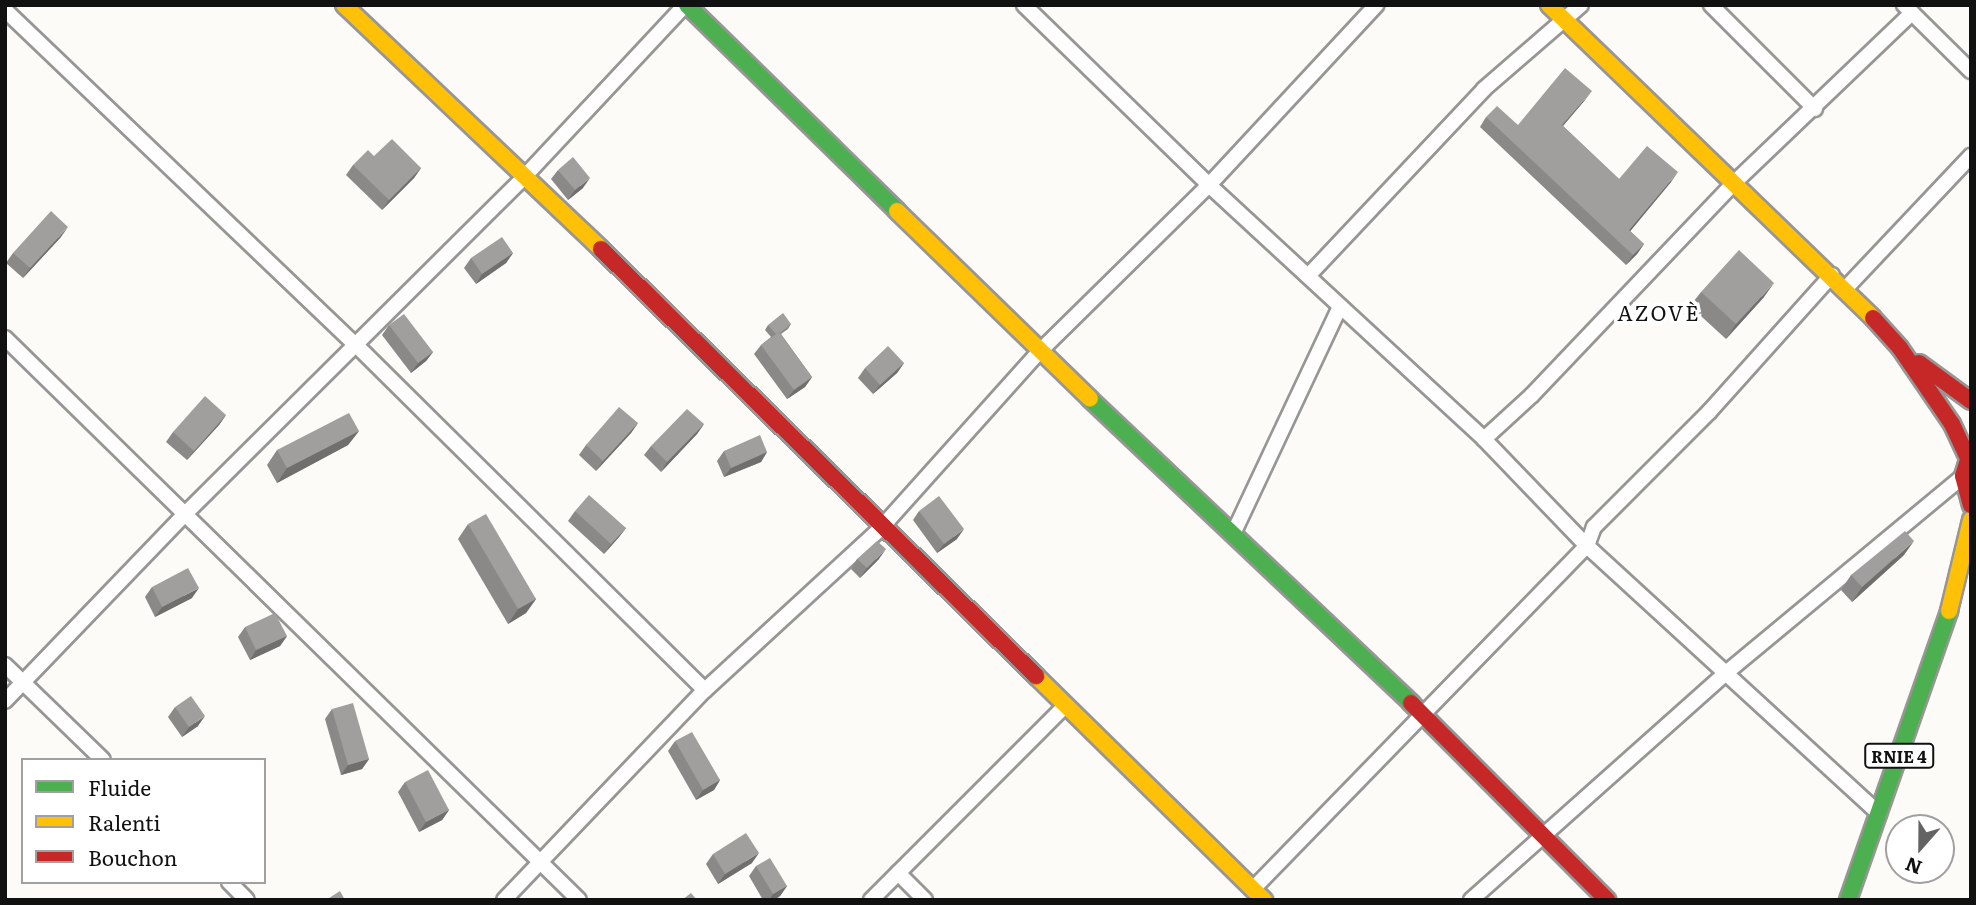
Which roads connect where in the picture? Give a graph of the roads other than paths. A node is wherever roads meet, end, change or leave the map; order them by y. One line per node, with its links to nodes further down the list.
1 (344, 5): 14 (street)
2 (686, 5): 14 (street); 24 (street)
3 (1024, 5): 16 (street)
4 (1376, 5): 16 (street)
5 (1549, 5): 10 (street)
6 (1581, 5): 10 (street)
7 (1711, 5): 12 (street)
8 (1908, 9): 11 (street); 12 (street)
9 (5, 10): 22 (street)
10 (1565, 22): 15 (street); 18 (street)
11 (1971, 71)
12 (1815, 109): 15 (street)
13 (1971, 156): 19 (street)
14 (526, 175): 22 (street); 32 (street)
15 (1737, 180): 17 (street); 26 (street)
16 (1209, 185): 18 (street); 24 (street)
17 (1832, 275): 19 (street); 34 (street)
18 (1308, 276): 20 (street)
19 (1846, 288): 23 (street)
20 (1340, 307): 26 (street); 33 (street)
21 (5, 338): 30 (street)
22 (355, 344): 30 (street); 40 (street)
23 (1900, 348): 25 (street); 27 (street)
24 (1040, 351): 32 (street); 33 (street)
25 (1971, 401)
26 (1484, 439): 34 (street)
27 (1969, 453): 28 (street)
28 (1963, 476): 29 (street); 38 (street)
29 (1971, 505)
30 (184, 515): 39 (street); 47 (street)
31 (1971, 520): 36 (street, RNIE 4)
32 (881, 527): 40 (street); 42 (street)
33 (1233, 534): 43 (street)
34 (1587, 546): 38 (street); 43 (street)
35 (1971, 581): 36 (street, RNIE 4)
36 (1949, 611): 45 (street, RNIE 4)
37 (5, 665): 39 (street)
38 (1726, 673): 45 (street); 46 (street)
39 (23, 682): 41 (street); 44 (street)
40 (705, 690): 47 (street)
41 (5, 701)
42 (1065, 706): 48 (street); 50 (street)
43 (1424, 716): 46 (street); 50 (street)
44 (101, 758)
45 (1879, 814): 51 (street, RNIE 4)
46 (1542, 835): 57 (street); 58 (street)
47 (541, 863): 53 (street); 54 (street)
48 (898, 873): 55 (street); 56 (street)
49 (231, 884): 52 (street)
50 (1259, 894)
51 (1849, 896): 59 (street)
52 (247, 900)
53 (504, 900)
54 (579, 900)
55 (871, 900)
56 (925, 900)
57 (1471, 900)
58 (1607, 900)
59 (1867, 900)

